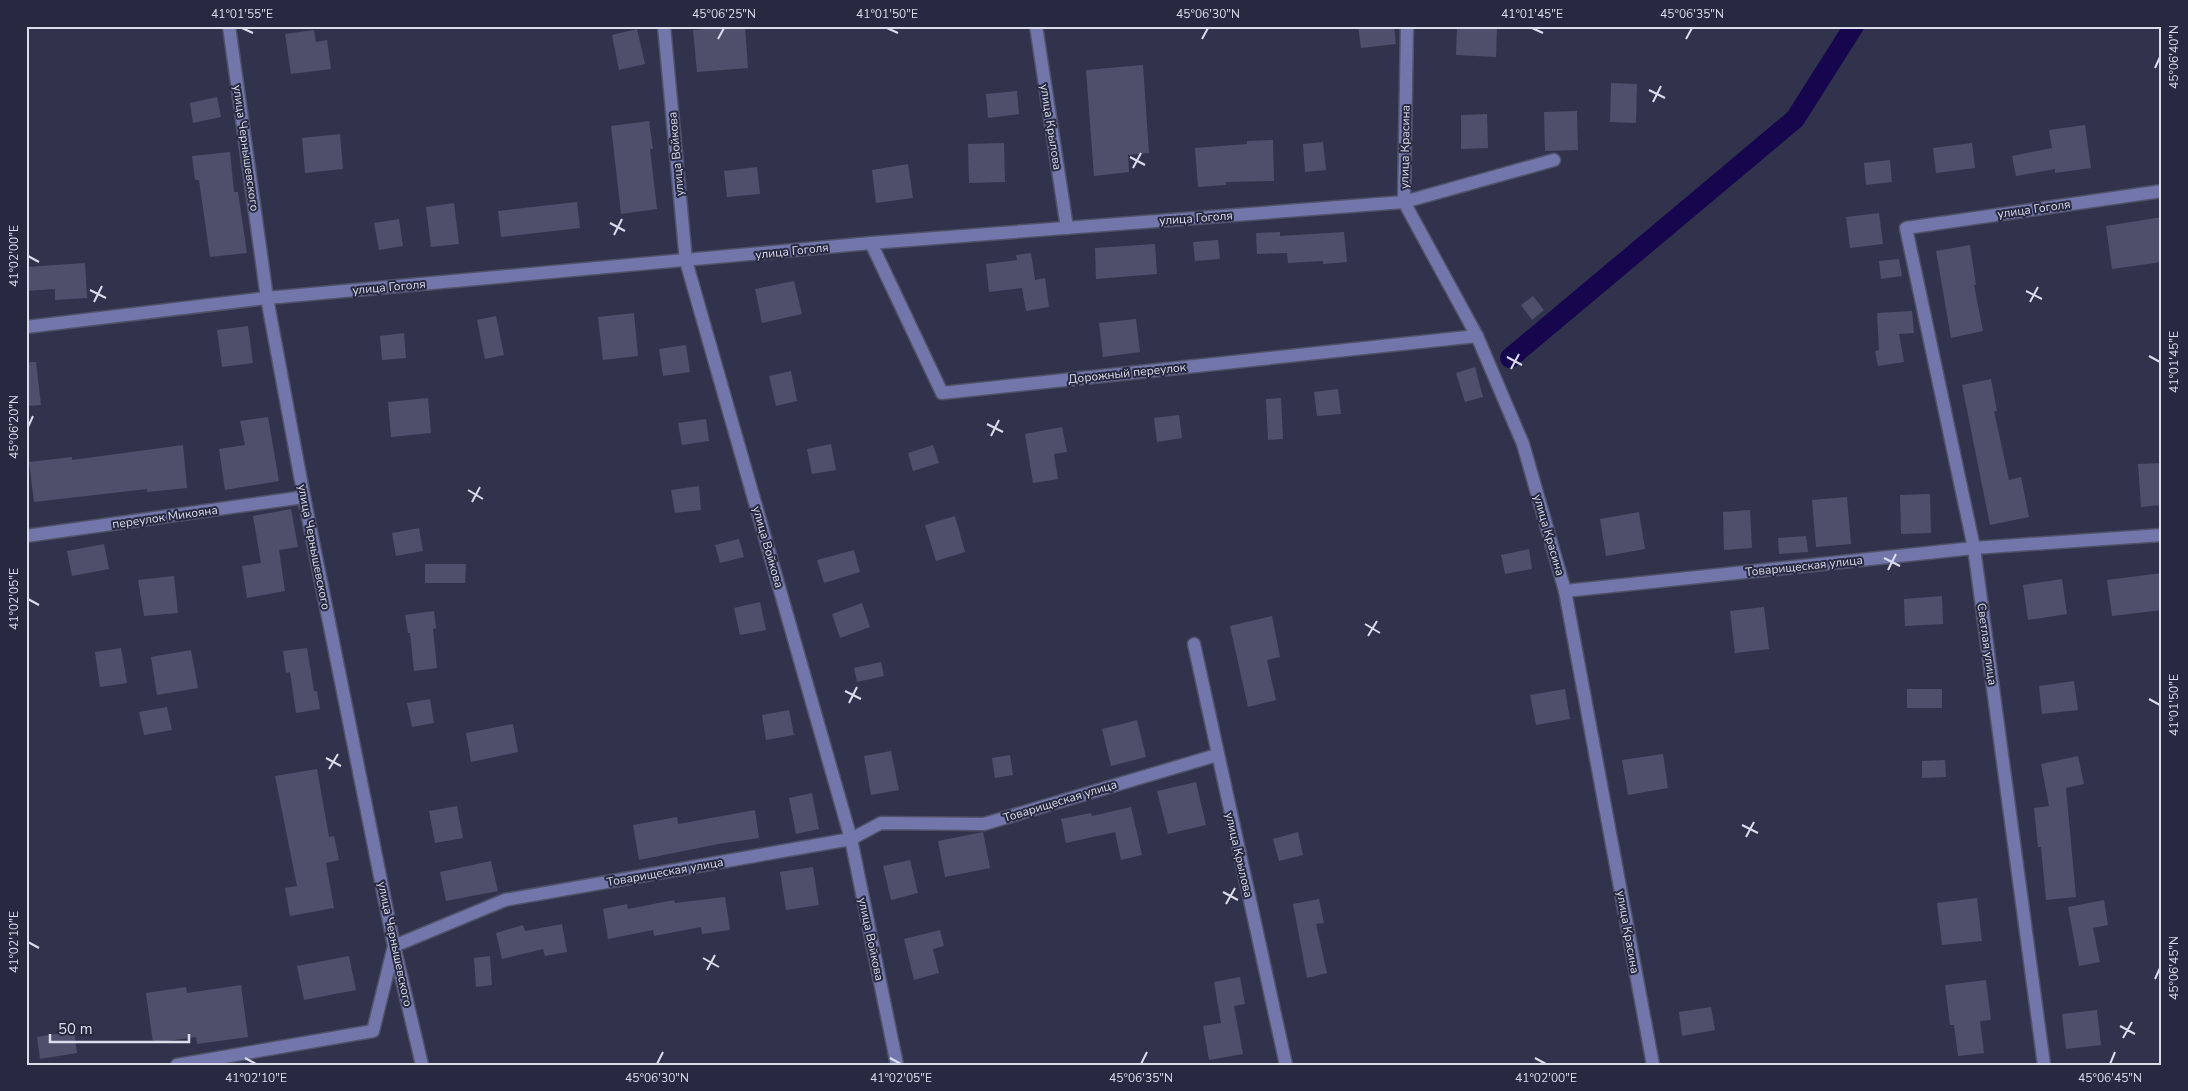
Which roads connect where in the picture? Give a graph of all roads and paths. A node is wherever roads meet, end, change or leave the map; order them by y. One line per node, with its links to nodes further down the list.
1 (229, 26): 12 (street, улица Чернышевского)
2 (664, 26): 11 (street, улица Войкова)
3 (1036, 26): 8 (street, улица Крылова)
4 (1407, 26): 7 (street, улица Красина)
5 (1554, 160): 7 (street, улица Гоголя)
6 (2162, 191): 9 (street, улица Гоголя)
7 (1404, 202): 8 (street, улица Гоголя); 14 (street, улица Красина)
8 (1067, 228): 10 (street, улица Гоголя)
9 (1906, 228): 18 (street, Светлая улица)
10 (871, 243): 11 (street, улица Гоголя); 14 (street, Дорожный переулок)
11 (686, 261): 12 (street, улица Гоголя); 22 (street, улица Войкова)
12 (267, 298): 13 (street, улица Гоголя); 15 (street, улица Чернышевского)
13 (26, 327)
14 (1477, 336): 19 (street, улица Красина)
15 (304, 497): 17 (street, переулок Микояна); 23 (street, улица Чернышевского)
16 (2162, 535): 18 (street, Товарищеская улица)
17 (26, 536)
18 (1974, 548): 19 (street, Товарищеская улица); 29 (street, Светлая улица)
19 (1565, 591): 28 (street, улица Красина)
20 (1194, 644): 21 (street, улица Крылова)
21 (1217, 755): 22 (street, Товарищеская улица); 27 (street, улица Крылова)
22 (851, 839): 23 (street, Товарищеская улица); 26 (street, улица Войкова)
23 (394, 946): 24 (street); 25 (street, улица Чернышевского)
24 (177, 1065)
25 (422, 1065)
26 (897, 1065)
27 (1286, 1065)
28 (1652, 1065)
29 (2044, 1065)

